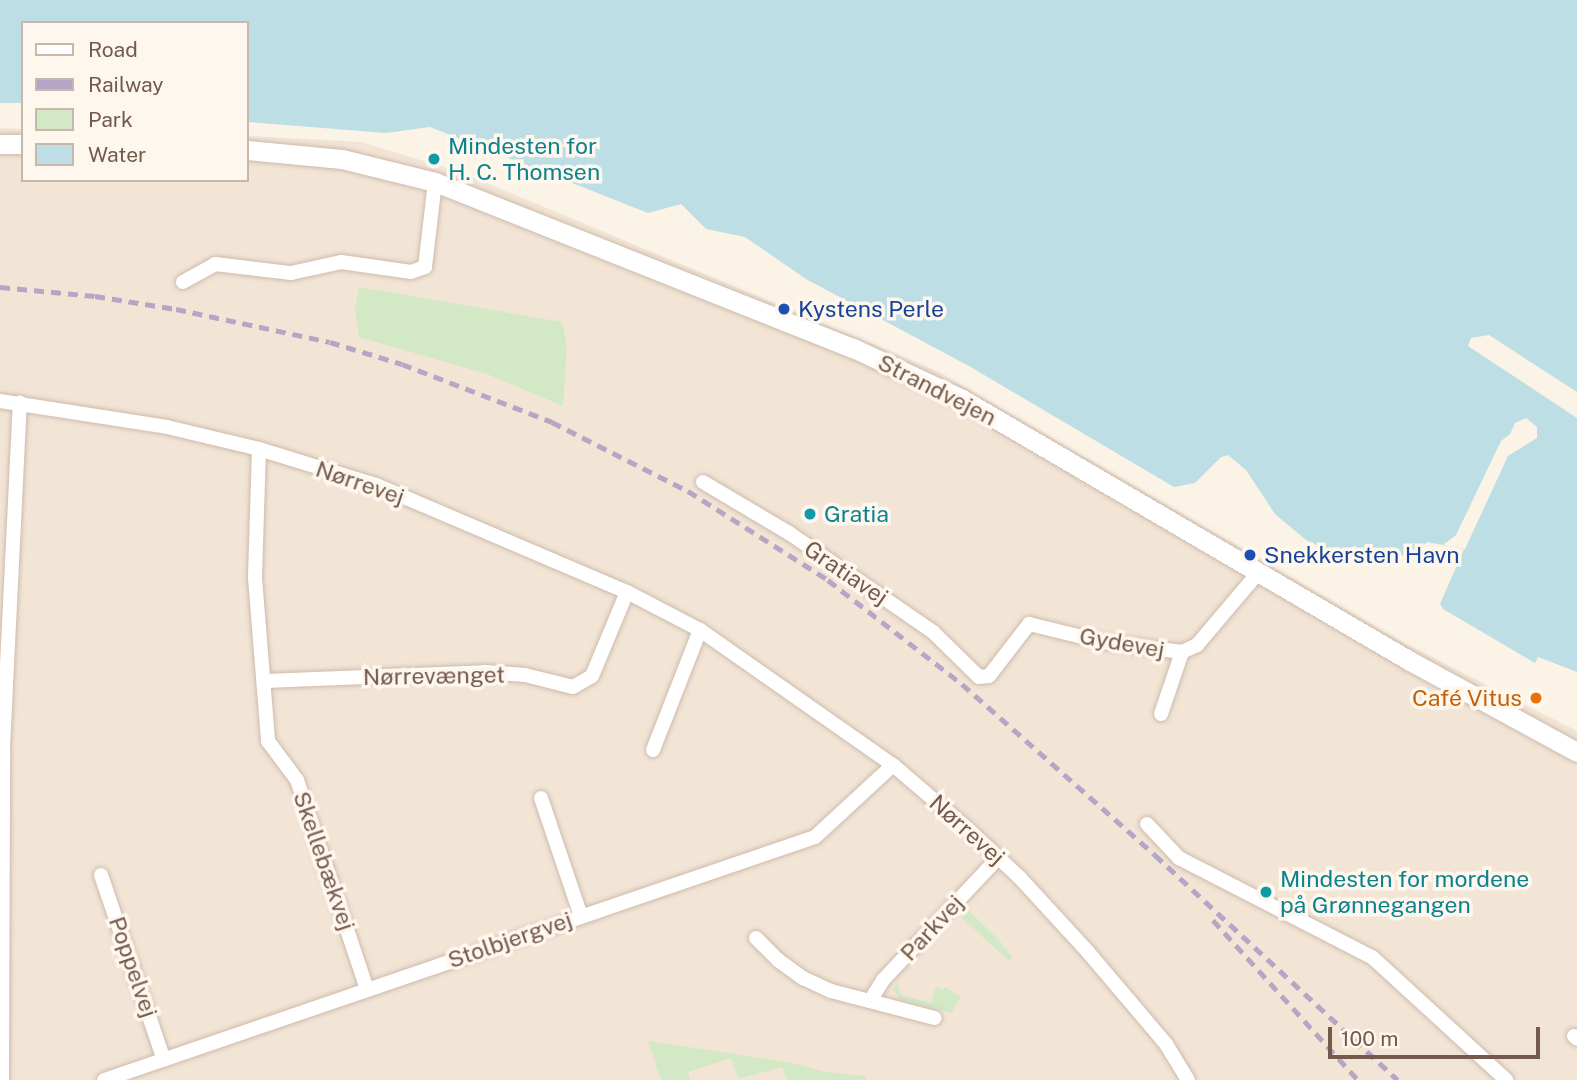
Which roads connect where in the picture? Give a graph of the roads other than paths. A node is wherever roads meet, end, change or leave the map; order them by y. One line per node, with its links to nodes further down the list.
1 (0, 144): 2 (main road)
2 (21, 144)
3 (248, 150): 4 (main road, Strandvejen)
4 (435, 182): 5 (street); 10 (main road, Strandvejen)
5 (183, 282)
6 (0, 401): 7 (street, Nørrevej)
7 (20, 402): 8 (street, Nørrevej); 13 (street)
8 (260, 449): 11 (street, Nørrevej); 16 (street)
9 (704, 482): 15 (street, Gratiavej)
10 (1258, 573): 14 (street, Gydevej); 20 (main road, Strandvejen)
11 (627, 592): 12 (street, Nørrevej); 16 (street, Nørrevænget)
12 (700, 630): 19 (street); 21 (street, Nørrevej)
13 (4, 652): 18 (street)
14 (1182, 652): 15 (street, Gydevej); 17 (street)
15 (979, 677)
16 (265, 681): 28 (street, Skellebækvej)
17 (1161, 715)
18 (1, 747): 32 (street)
19 (653, 750)
20 (1577, 752)
21 (893, 765): 24 (street, Nørrevej); 26 (street, Stolbjergvej)
22 (541, 797): 26 (street)
23 (1147, 824): 35 (street)
24 (998, 858): 29 (street, Parkvej); 34 (street, Nørrevej)
25 (101, 875): 31 (street, Poppelvej)
26 (581, 916): 28 (street, Stolbjergvej)
27 (757, 938): 29 (street)
28 (367, 989): 31 (street, Stolbjergvej)
29 (870, 1001): 30 (street)
30 (935, 1018)
31 (164, 1060): 33 (street, Stolbjergvej)
32 (2, 1080)
33 (104, 1080)
34 (1188, 1080)
35 (1506, 1080)

